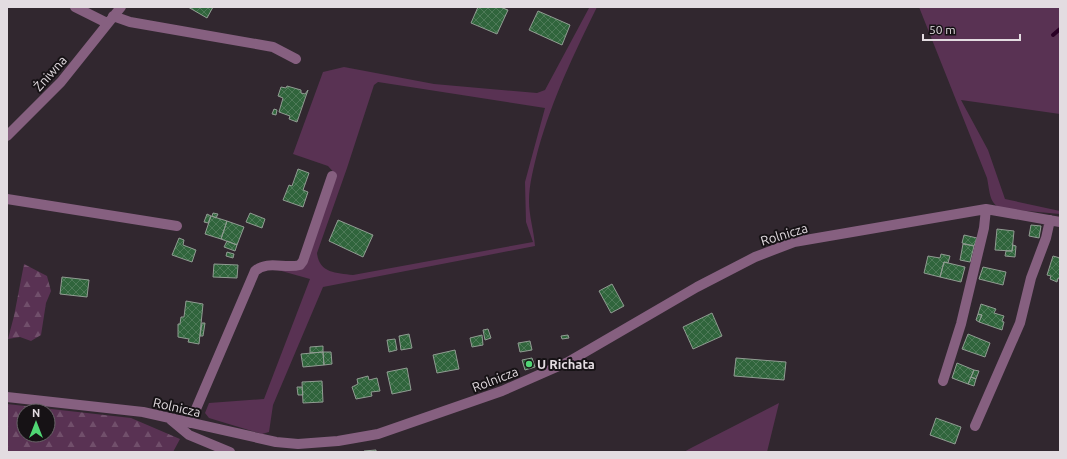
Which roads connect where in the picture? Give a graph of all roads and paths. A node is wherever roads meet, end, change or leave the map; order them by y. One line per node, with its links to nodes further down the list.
1 (75, 7): 3 (street)
2 (121, 7): 3 (street, Żniwna)
3 (110, 20): 4 (street); 5 (street, Żniwna)
4 (296, 59)
5 (7, 136)
6 (332, 176): 14 (street)
7 (7, 199): 10 (street)
8 (986, 209): 9 (street, Rolnicza); 11 (street); 14 (street, Rolnicza)
9 (1055, 221): 15 (street)
10 (177, 226)
11 (943, 381)
12 (7, 397): 13 (street, Rolnicza)
13 (168, 417): 14 (street, Rolnicza); 16 (street)
14 (190, 423)
15 (975, 426)
16 (230, 452)

